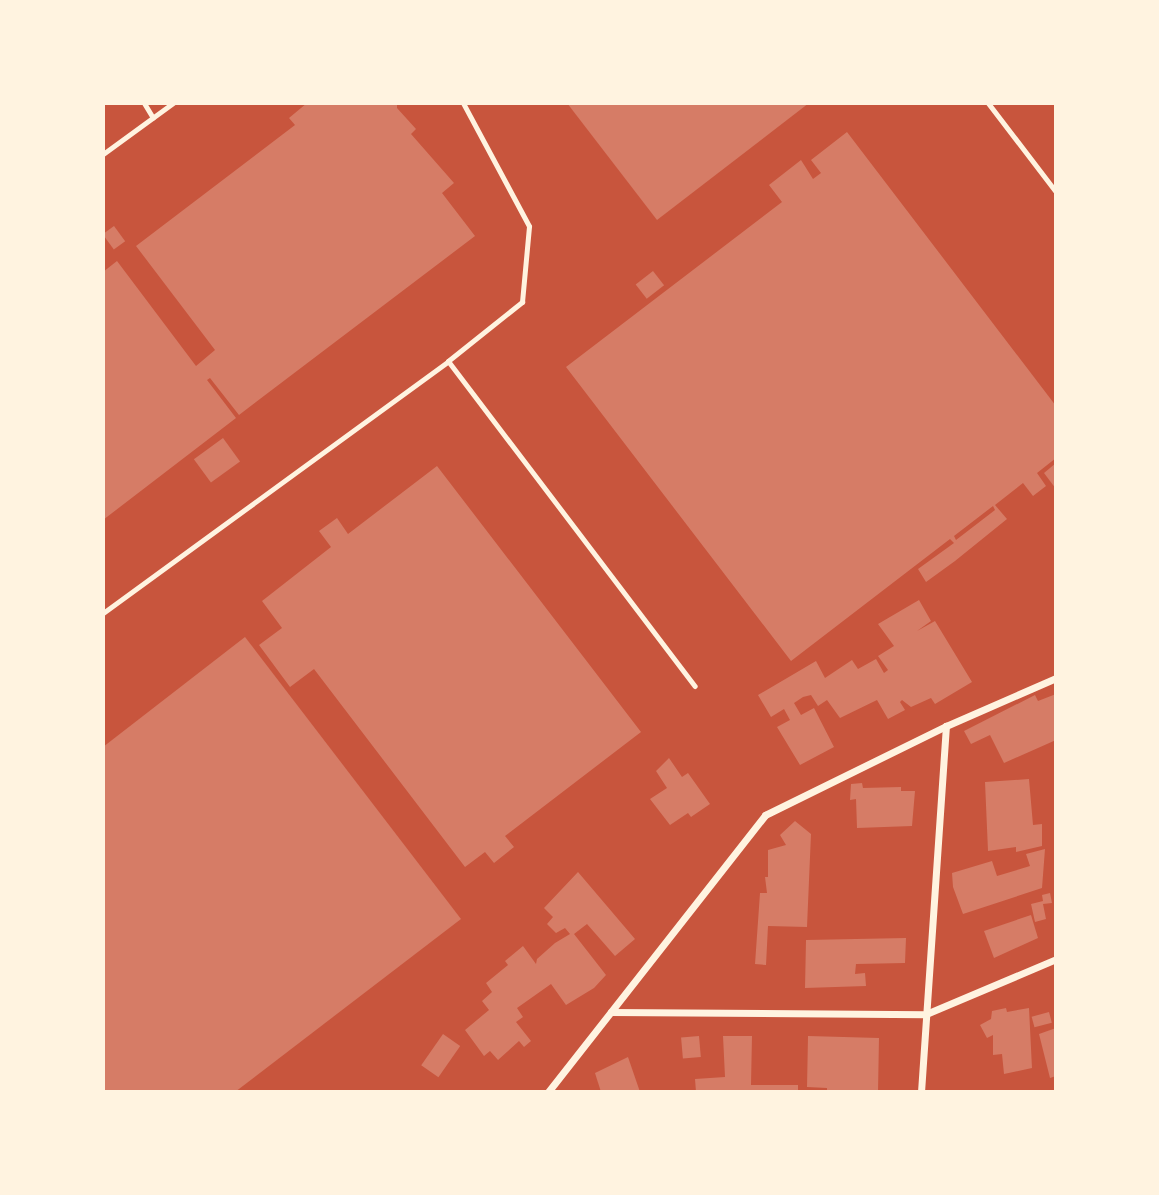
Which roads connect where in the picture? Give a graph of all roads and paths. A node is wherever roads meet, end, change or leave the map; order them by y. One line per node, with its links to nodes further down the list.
1 (144, 103): 5 (lane)
2 (173, 103): 5 (lane)
3 (463, 103): 8 (lane)
4 (988, 103): 7 (lane)
5 (153, 118): 6 (lane)
6 (103, 154)
7 (1056, 192)
8 (448, 361): 9 (lane); 11 (lane)
9 (103, 613)
10 (1056, 678): 12 (street)
11 (695, 685)
12 (946, 726): 14 (street); 15 (street)
13 (1056, 959): 15 (street)
14 (611, 1012): 15 (street); 16 (street)
15 (926, 1014): 17 (street)
16 (548, 1092)
17 (921, 1092)

